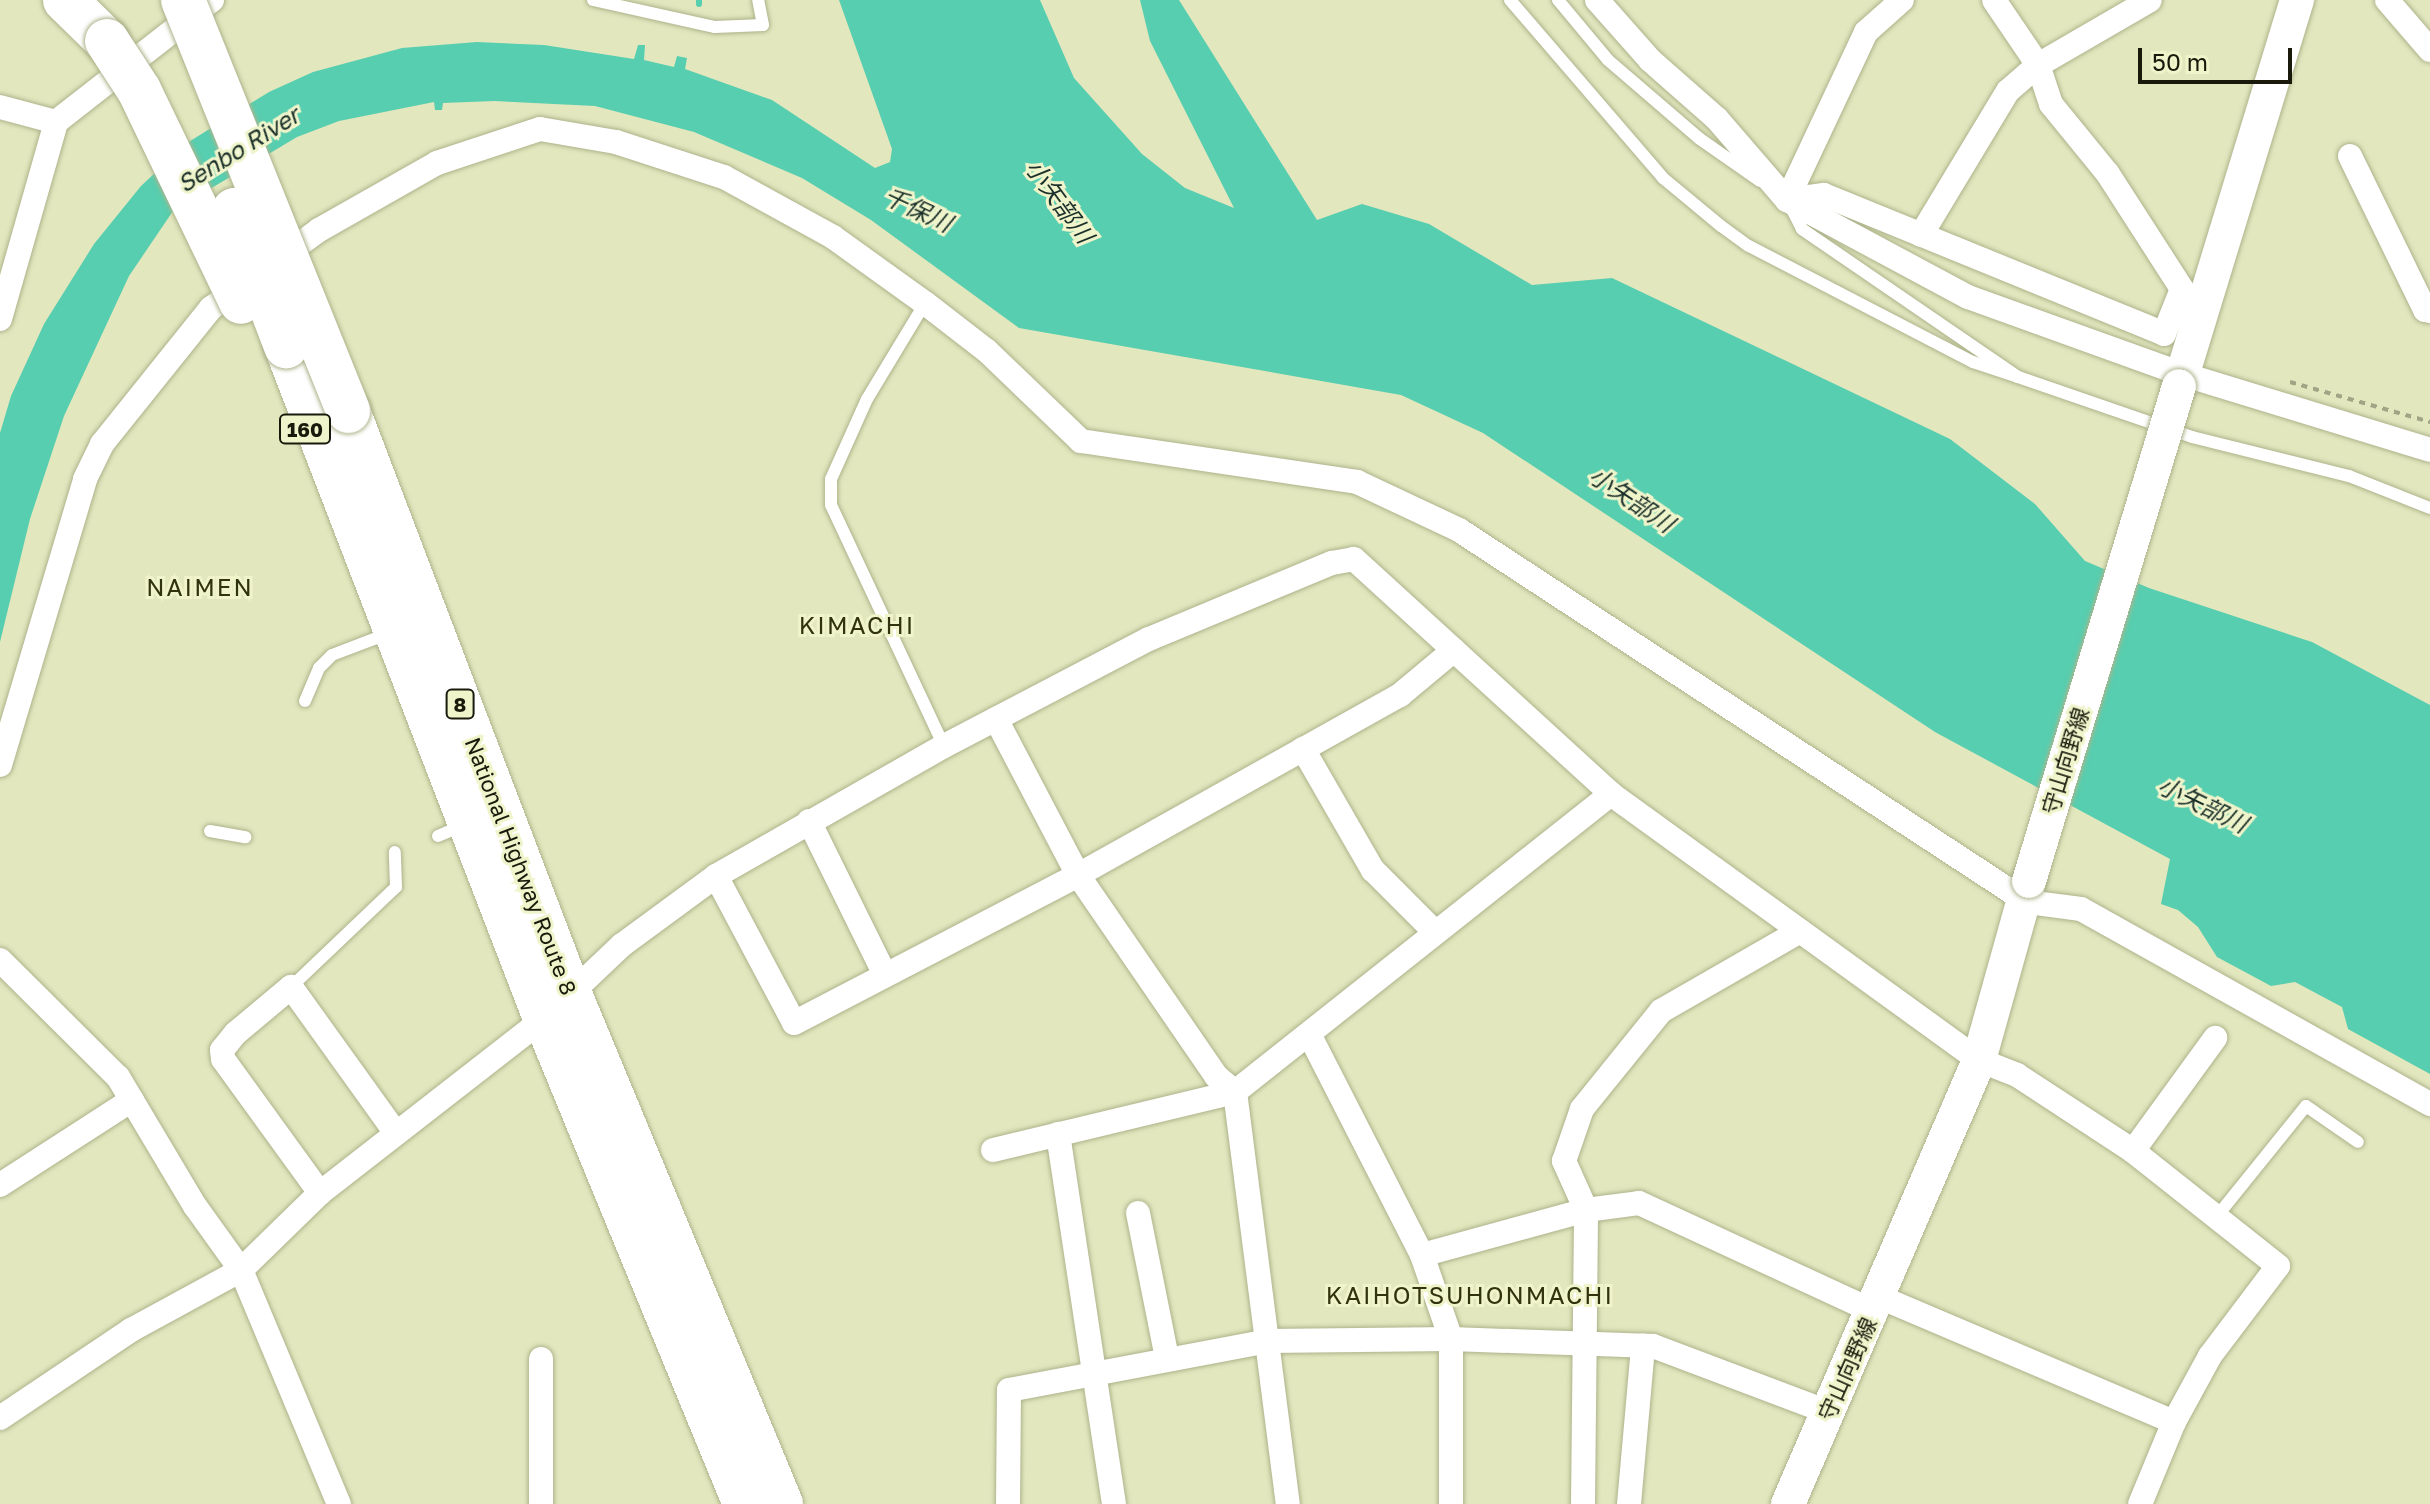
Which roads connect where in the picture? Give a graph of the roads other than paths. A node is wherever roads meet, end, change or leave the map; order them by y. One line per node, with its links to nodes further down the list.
1 (65, 0): 25 (highway, 160, bridge)
2 (153, 0): 25 (highway, National Highway Route 8 / 8, bridge)
3 (183, 0): 25 (highway, National Highway Route 8 / 8, bridge)
4 (209, 0): 18 (street); 25 (highway, 160, bridge)
5 (593, 0): 6 (lane)
6 (758, 0)
7 (1510, 0): 26 (lane)
8 (1558, 0): 20 (lane)
9 (1597, 0): 20 (street)
10 (1902, 0): 20 (street)
11 (1994, 0): 16 (street)
12 (2150, 0): 16 (street)
13 (2297, 0): 27 (main road, 守山向野線)
14 (2387, 0): 15 (street)
15 (2430, 50)
16 (2038, 65): 21 (street); 21 (street)
17 (0, 107): 18 (street)
18 (56, 122): 24 (street)
19 (2350, 156): 23 (street)
20 (1787, 200): 21 (street); 26 (lane); 27 (street)
21 (1921, 235)
22 (925, 303): 35 (lane); 37 (street); 45 (street)
23 (2430, 311)
24 (0, 319)
25 (287, 339): 29 (highway, 160); 51 (highway, National Highway Route 8 / 8, bridge)
26 (2018, 377): 30 (lane)
27 (2180, 380): 28 (street); 45 (main road, 守山向野線, bridge)
28 (2430, 450)
29 (347, 502): 31 (highway, National Highway Route 8 / 8)
30 (2430, 508)
31 (396, 630): 33 (lane); 51 (highway, National Highway Route 8 / 8)
32 (1454, 650): 34 (street); 36 (street); 38 (street)
33 (305, 701)
34 (996, 719): 35 (street); 43 (street)
35 (944, 746): 39 (street)
36 (1303, 749): 43 (street); 47 (street)
37 (0, 765)
38 (1611, 794): 46 (street); 47 (street)
39 (809, 821): 44 (street); 49 (street)
40 (210, 831): 41 (lane)
41 (245, 837)
42 (395, 852): 50 (lane)
43 (1078, 875): 49 (street); 55 (street)
44 (716, 876): 49 (street); 51 (street)
45 (2028, 892): 54 (main road, 守山向野線); 57 (street)
46 (1800, 931): 54 (street); 65 (street)
47 (1435, 932): 52 (street)
48 (0, 960): 56 (street)
49 (885, 975)
50 (291, 987): 58 (street); 64 (street)
51 (558, 1008): 58 (street); 83 (highway, National Highway Route 8 / 8); 84 (highway, National Highway Route 8 / 8)
52 (1310, 1036): 55 (street); 68 (street)
53 (2215, 1038): 62 (street)
54 (1979, 1060): 62 (street); 70 (main road, 守山向野線)
55 (1235, 1092): 59 (street); 72 (street)
56 (132, 1100): 63 (street); 69 (street)
57 (2430, 1104)
58 (396, 1133): 64 (street)
59 (1058, 1134): 61 (street); 77 (street)
60 (2358, 1142): 67 (lane)
61 (993, 1150)
62 (2133, 1151): 67 (street)
63 (0, 1185)
64 (320, 1193): 69 (street)
65 (1586, 1210): 68 (street); 70 (street); 73 (street)
66 (1138, 1213): 75 (street)
67 (2218, 1215): 80 (street)
68 (1422, 1255): 71 (street)
69 (241, 1270): 79 (street); 81 (street)
70 (1876, 1304): 78 (main road, 守山向野線); 80 (street)
71 (1451, 1339): 72 (street); 73 (street); 88 (street)
72 (1268, 1341): 75 (street); 87 (street)
73 (1584, 1342): 74 (street); 89 (street)
74 (1643, 1346): 78 (street); 90 (street)
75 (1167, 1358): 77 (street)
76 (541, 1359): 82 (street)
77 (1098, 1370): 85 (street); 86 (street)
78 (1828, 1412): 91 (main road, 守山向野線)
79 (0, 1418)
80 (2174, 1422): 92 (street)
81 (339, 1504)
82 (541, 1504)
83 (745, 1504)
84 (781, 1504)
85 (1008, 1504)
86 (1114, 1504)
87 (1288, 1504)
88 (1451, 1504)
89 (1583, 1504)
90 (1629, 1504)
91 (1788, 1504)
92 (2140, 1504)

